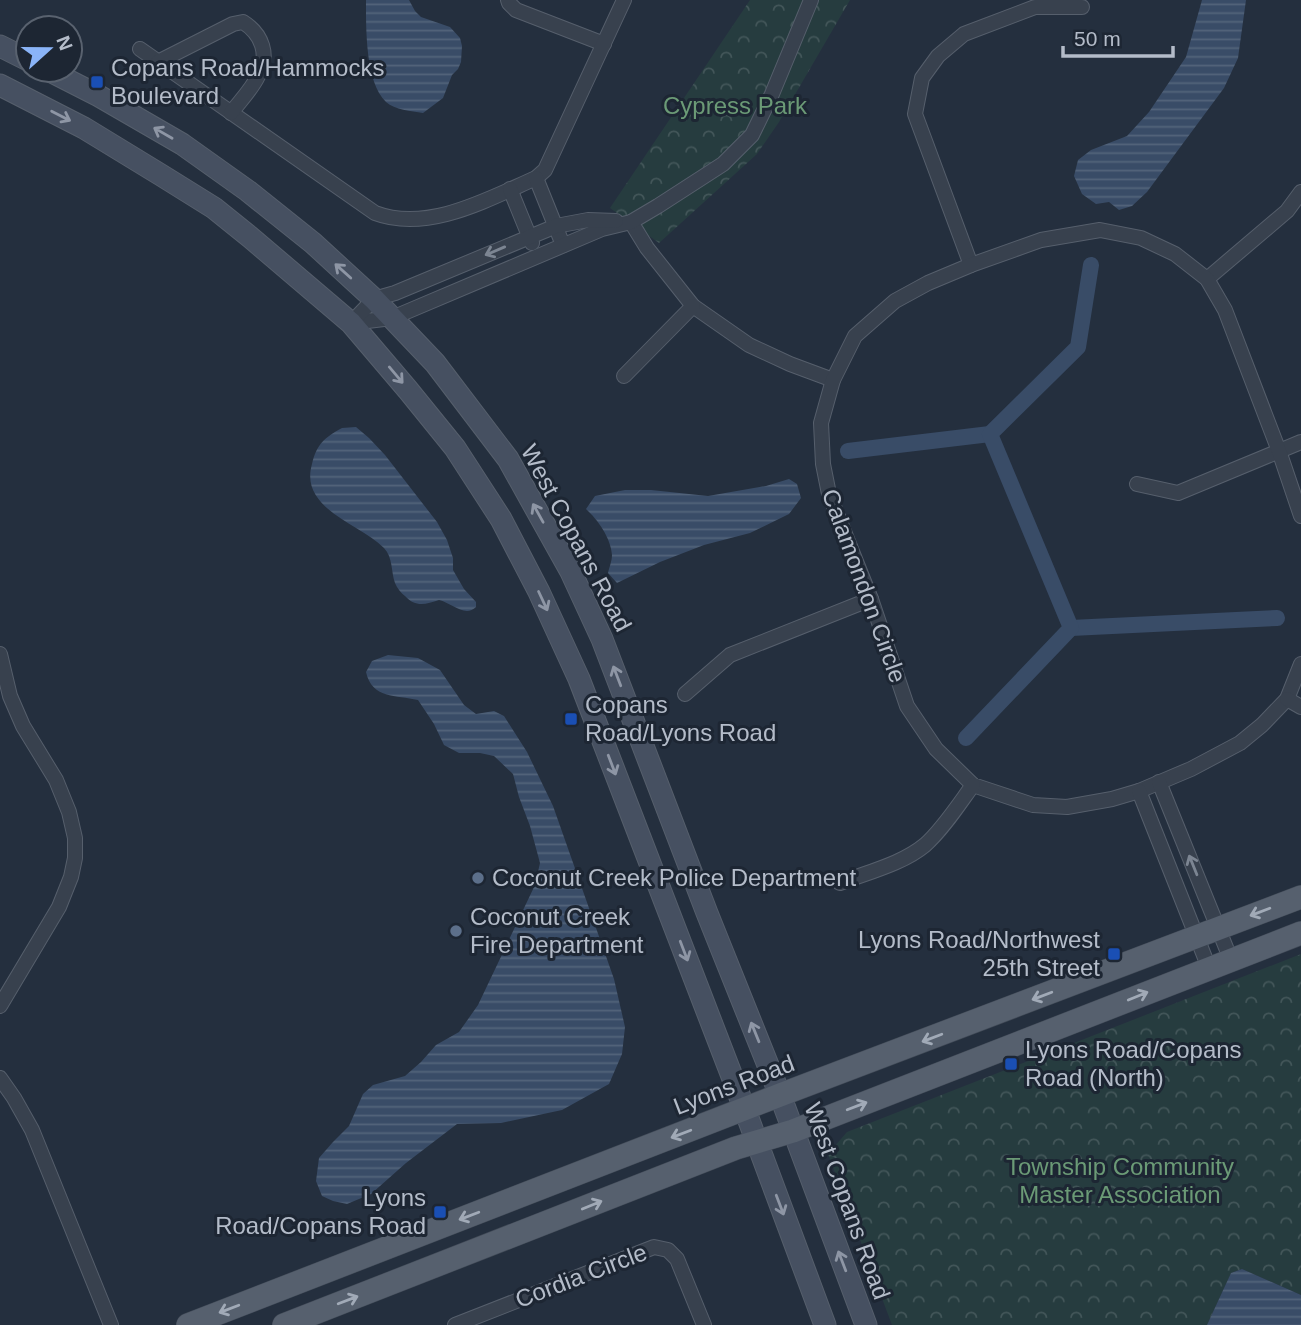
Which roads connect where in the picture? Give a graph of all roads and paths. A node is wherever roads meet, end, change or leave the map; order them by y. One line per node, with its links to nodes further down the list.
1 (508, 0): 5 (street)
2 (624, 0): 5 (street)
3 (811, 0): 14 (street)
4 (1082, 7): 19 (street)
5 (604, 44): 11 (street)
6 (140, 49): 7 (street)
7 (158, 62): 10 (street); 10 (street)
8 (75, 84): 21 (main road, West Copans Road, one-way to 8)
9 (0, 85): 24 (main road, one-way to 24)
10 (231, 113): 12 (street)
11 (536, 178): 12 (street); 15 (street)
12 (510, 189): 16 (street)
13 (1301, 192): 20 (street)
14 (631, 222): 15 (street); 17 (street); 22 (street)
15 (556, 226): 16 (street); 17 (street)
16 (530, 237): 18 (street); 21 (street, one-way to 21)
17 (564, 245): 18 (street)
18 (536, 257): 23 (street)
19 (971, 265): 20 (street, Calamondon Circle); 26 (street, Calamondon Circle)
20 (1207, 279): 28 (street, Calamondon Circle)
21 (374, 299): 23 (main road, West Copans Road); 24 (street)
22 (693, 306): 25 (street); 26 (street)
23 (392, 318): 24 (street); 49 (main road, West Copans Road, one-way to 23)
24 (351, 323): 50 (main road, one-way to 50)
25 (624, 376)
26 (833, 380): 31 (street, Calamondon Circle)
27 (1301, 442): 28 (street)
28 (1279, 451): 29 (street); 30 (street, Calamondon Circle)
29 (1137, 484)
30 (1301, 516)
31 (871, 599): 34 (street); 38 (street, Calamondon Circle)
32 (0, 654): 47 (street)
33 (1301, 664): 35 (street, Calamondon Circle)
34 (685, 694)
35 (1287, 699): 36 (street); 37 (street, Calamondon Circle)
36 (1301, 707)
37 (1160, 782): 39 (street, Calamondon Circle); 42 (street, one-way to 37)
38 (973, 785): 39 (street, Calamondon Circle); 40 (street)
39 (1139, 790): 44 (street)
40 (841, 883)
41 (1301, 897): 42 (main road, Lyons Road, one-way to 42)
42 (1218, 928): 44 (main road, Lyons Road); 45 (street)
43 (1301, 933): 45 (main road)
44 (1197, 937): 46 (street); 49 (main road, Lyons Road, one-way to 49)
45 (1231, 960): 46 (main road)
46 (1209, 968): 51 (main road, one-way to 46)
47 (0, 1006)
48 (0, 1078): 53 (street)
49 (780, 1095): 50 (main road, Lyons Road); 51 (main road, West Copans Road)
50 (745, 1110): 52 (main road); 54 (main road, Lyons Road, one-way to 54)
51 (793, 1131): 52 (main road); 59 (main road, West Copans Road, one-way to 51)
52 (756, 1141): 55 (main road, one-way to 52); 58 (main road, one-way to 58)
53 (111, 1325)
54 (188, 1325)
55 (284, 1325)
56 (455, 1325): 57 (street, Cordia Circle)
57 (704, 1325)
58 (825, 1325)
59 (866, 1325)

